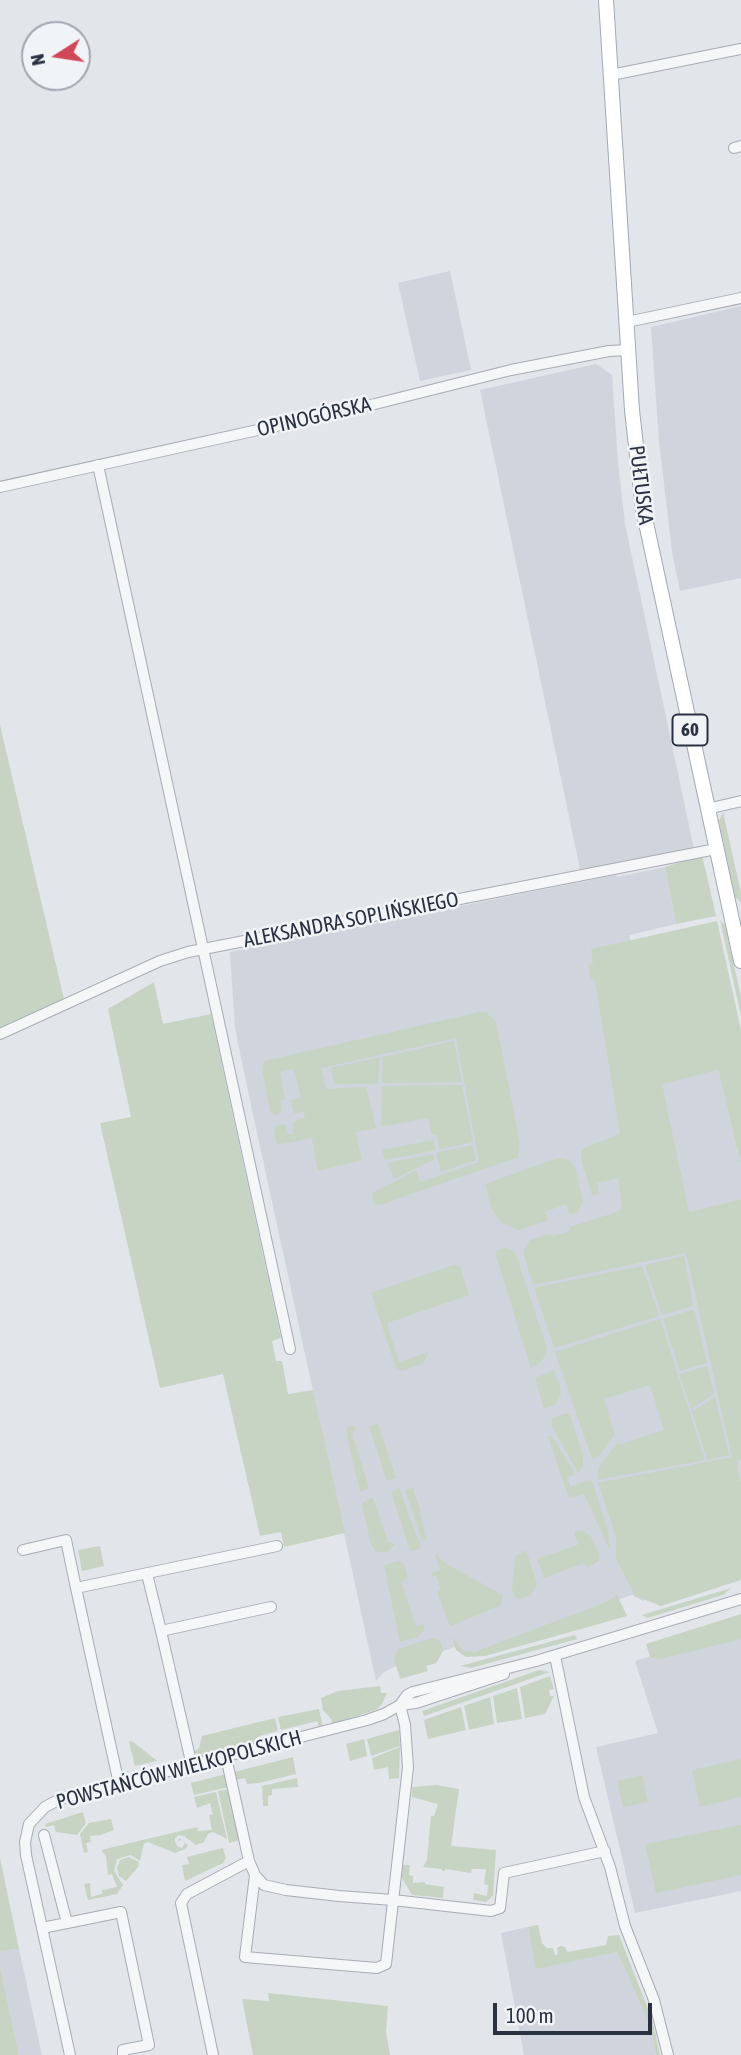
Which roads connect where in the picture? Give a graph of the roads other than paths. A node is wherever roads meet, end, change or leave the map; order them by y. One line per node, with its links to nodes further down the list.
1 (606, 0): 3 (main road, PUŁTUSKA / 60)
2 (741, 49): 3 (street)
3 (611, 75): 5 (main road, PUŁTUSKA / 60)
4 (741, 298): 5 (street)
5 (627, 322): 6 (main road, PUŁTUSKA / 60)
6 (629, 350): 7 (street, OPINOGÓRSKA); 10 (main road, PUŁTUSKA / 60)
7 (98, 466): 8 (street, OPINOGÓRSKA); 12 (street)
8 (0, 487)
9 (741, 802): 10 (street)
10 (707, 808): 11 (main road, PUŁTUSKA / 60)
11 (716, 849): 12 (street, ALEKSANDRA SOPLIŃSKIEGO); 13 (main road, PUŁTUSKA / 60)
12 (203, 949): 14 (street, ALEKSANDRA SOPLIŃSKIEGO); 15 (street)
13 (741, 961)
14 (0, 1034)
15 (290, 1349)
16 (277, 1546): 18 (street)
17 (23, 1550): 19 (street)
18 (147, 1574): 19 (street); 22 (street)
19 (76, 1588): 27 (street)
20 (741, 1599): 23 (street, POWSTAŃCÓW WIELKOPOLSKICH)
21 (271, 1607): 22 (street)
22 (161, 1631): 26 (street)
23 (555, 1656): 24 (street, POWSTAŃCÓW WIELKOPOLSKICH); 29 (street)
24 (400, 1705): 25 (street, POWSTAŃCÓW WIELKOPOLSKICH); 32 (street)
25 (226, 1757): 26 (street, POWSTAŃCÓW WIELKOPOLSKICH); 30 (street)
26 (192, 1766): 27 (street, POWSTAŃCÓW WIELKOPOLSKICH)
27 (119, 1784): 34 (street, POWSTAŃCÓW WIELKOPOLSKICH)
28 (44, 1835): 33 (street)
29 (605, 1851): 32 (street); 38 (street)
30 (249, 1861): 31 (street); 37 (street)
31 (255, 1875): 32 (street); 32 (street)
32 (393, 1899)
33 (67, 1923): 34 (street); 36 (street)
34 (42, 1928): 35 (street, POWSTAŃCÓW WIELKOPOLSKICH)
35 (70, 2055)
36 (124, 2055)
37 (213, 2055)
38 (668, 2055)

